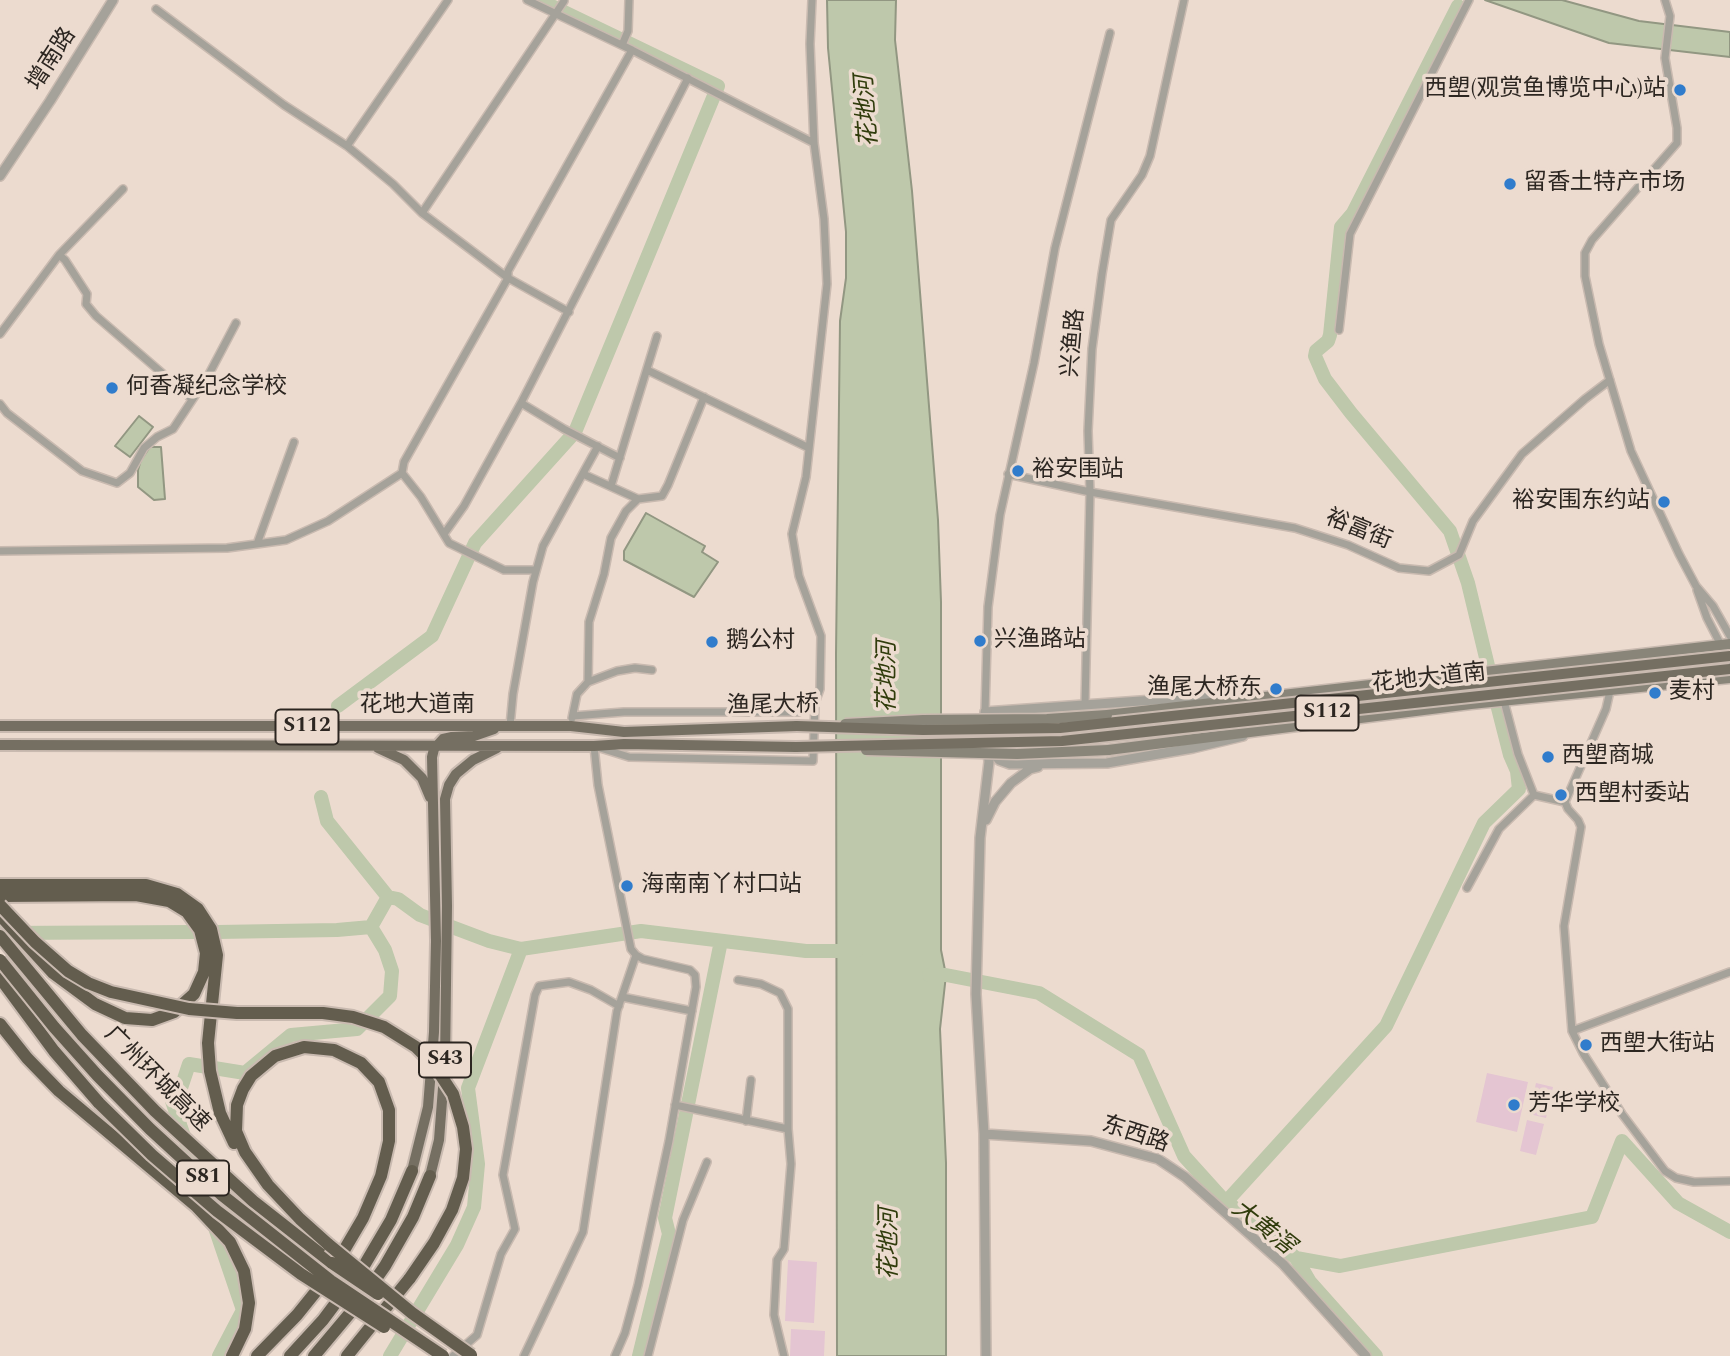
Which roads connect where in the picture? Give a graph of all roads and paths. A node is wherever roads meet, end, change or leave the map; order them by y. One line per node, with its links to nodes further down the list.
1 (113, 0): 18 (street, 增南路)
2 (448, 0): 17 (street)
3 (527, 0): 11 (street)
4 (629, 0): 13 (street)
5 (812, 0): 16 (street)
6 (1184, 0): 42 (street, 兴渔路)
7 (1665, 0): 29 (street)
8 (564, 1): 11 (street)
9 (1468, 1): 25 (street)
10 (156, 9): 17 (street)
11 (557, 15): 13 (street); 20 (street)
12 (1110, 33): 40 (street)
13 (622, 45): 14 (street)
14 (632, 50): 15 (street); 22 (street)
15 (688, 78): 16 (street); 23 (street)
16 (814, 143): 36 (street)
17 (347, 146): 20 (street)
18 (0, 176)
19 (123, 190): 21 (street)
20 (422, 213): 22 (street)
21 (59, 255): 26 (street); 31 (street)
22 (508, 278): 23 (street); 38 (street)
23 (569, 312): 32 (street)
24 (236, 323): 31 (street)
25 (1339, 330)
26 (0, 334)
27 (657, 336): 28 (street)
28 (647, 370): 30 (street); 37 (street)
29 (1610, 380): 42 (street, 裕富街); 48 (street)
30 (704, 397): 36 (street); 43 (street)
31 (192, 399): 33 (street)
32 (521, 403): 35 (street); 44 (street)
33 (0, 404)
34 (294, 442): 45 (street)
35 (598, 446): 37 (street); 39 (street)
36 (809, 448): 61 (street)
37 (620, 458): 41 (street)
38 (402, 472): 44 (street); 45 (street)
39 (583, 474): 41 (street); 47 (street)
40 (1009, 474): 42 (street, 裕富街); 63 (street)
41 (611, 486): 43 (street)
42 (1090, 492): 62 (street, 兴渔路)
43 (638, 499): 57 (street)
44 (444, 534): 47 (street)
45 (257, 544): 46 (street)
46 (0, 551)
47 (536, 570): 66 (street)
48 (1696, 586): 49 (street); 50 (street)
49 (1730, 636)
50 (1725, 644): 52 (main road, 花地大道南); 53 (street)
51 (1730, 656): 68 (main road, 花地大道南 / S112, bridge)
52 (1606, 657): 58 (street); 59 (main road, 花地大道南)
53 (1730, 663)
54 (1730, 669): 76 (main road, 花地大道南 / S112, bridge)
55 (652, 670): 57 (street)
56 (1730, 678): 58 (main road, 花地大道南)
57 (588, 682): 64 (street)
58 (1610, 691): 60 (main road, 花地大道南); 80 (street)
59 (1256, 696): 62 (street, 花地大道南); 67 (main road, bridge)
60 (1504, 701): 69 (main road, 花地大道南); 79 (street)
61 (815, 703): 64 (street); 75 (street)
62 (1084, 705): 63 (street, 花地大道南)
63 (985, 712): 77 (street)
64 (572, 721): 66 (main road, 花地大道南 / S112); 70 (main road, 花地大道南 / S112)
65 (0, 726): 66 (main road, 花地大道南 / S112)
66 (507, 726): 73 (main road); 74 (main road)
67 (797, 726): 68 (main road, 渔尾大桥 / S112, bridge); 70 (main road, 渔尾大桥 / S112)
68 (923, 730)
69 (1261, 730): 76 (main road, bridge); 78 (street, 花地大道南)
70 (624, 732)
71 (0, 745): 72 (main road, 花地大道南 / S112)
72 (365, 745): 74 (main road, 花地大道南 / S112); 81 (main road)
73 (502, 745): 74 (main road, 花地大道南); 75 (main road, 花地大道南 / S112); 87 (main road, S43)
74 (437, 746): 81 (main road, S43)
75 (594, 746): 76 (main road, 花地大道南 / S112); 91 (street)
76 (796, 747)
77 (989, 747): 78 (street, 花地大道南); 82 (street)
78 (1050, 764): 82 (street)
79 (1534, 795): 80 (street); 84 (street)
80 (1565, 802): 100 (street)
81 (433, 811): 87 (main road, S43)
82 (981, 838): 105 (street)
83 (0, 885): 110 (highway)
84 (1467, 888)
85 (0, 895): 88 (highway)
86 (0, 905): 115 (highway, bridge)
87 (441, 906): 90 (main road, S43)
88 (0, 915)
89 (0, 936): 119 (highway, 广州环城高速 / S81, bridge)
90 (441, 941): 107 (main road, S43); 108 (main road, S43)
91 (633, 952): 96 (street); 98 (street)
92 (0, 960): 117 (highway, 广州环城高速 / S81, bridge)
93 (1730, 972): 100 (street)
94 (0, 978): 116 (highway, bridge)
95 (738, 980): 104 (street)
96 (622, 997): 97 (street); 98 (street)
97 (618, 1006): 118 (street); 120 (street)
98 (692, 1012): 102 (street)
99 (0, 1024): 111 (highway)
100 (1572, 1031): 109 (street)
101 (751, 1080): 103 (street)
102 (678, 1106): 103 (street); 121 (street)
103 (746, 1121): 104 (street)
104 (788, 1129): 123 (street)
105 (984, 1134): 124 (street); 125 (street, 东西路)
106 (707, 1162): 122 (street)
107 (412, 1171): 113 (highway, S43)
108 (430, 1176): 114 (highway, S43)
109 (1730, 1181)
110 (329, 1245): 112 (highway); 119 (highway, bridge)
111 (232, 1356)
112 (257, 1356)
113 (290, 1356)
114 (314, 1356)
115 (347, 1356)
116 (432, 1356)
117 (443, 1356)
118 (453, 1356)
119 (471, 1356)
120 (524, 1356)
121 (615, 1356)
122 (648, 1356)
123 (784, 1356)
124 (986, 1356)
125 (1366, 1356)

